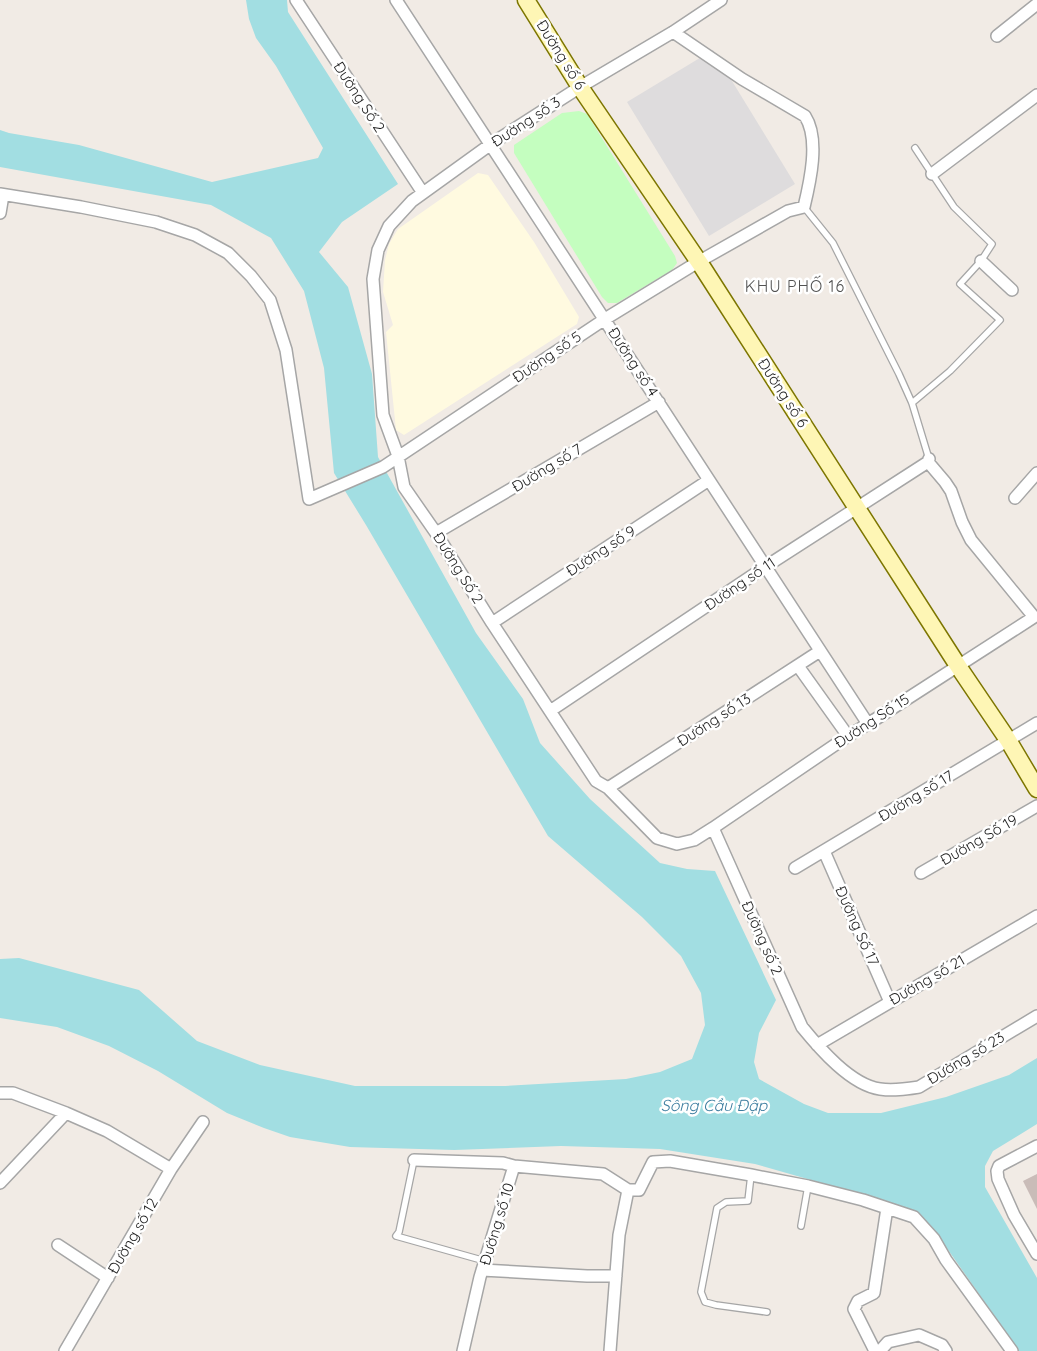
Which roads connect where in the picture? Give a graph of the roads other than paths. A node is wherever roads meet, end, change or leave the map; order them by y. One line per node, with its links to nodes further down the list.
1 (296, 0): 14 (street, Đường Số 2)
2 (396, 0): 11 (street, Đường số 4)
3 (526, 0): 9 (street, Đường số 6)
4 (721, 0): 5 (street, Đường số 3)
5 (706, 4): 7 (street, Đường số 3)
6 (1037, 4): 8 (street)
7 (672, 32): 9 (street, Đường số 3); 17 (street)
8 (997, 36)
9 (580, 87): 11 (street, Đường số 3); 20 (street, Đường số 6)
10 (1037, 95): 13 (street)
11 (491, 144): 14 (street, Đường số 3); 22 (street, Đường số 4)
12 (915, 148): 13 (lane)
13 (932, 174): 19 (lane)
14 (423, 193): 16 (street, Đường số 3)
15 (1, 195): 18 (street); 25 (street, Đường số 5)
16 (412, 201): 25 (street, Đường Số 2)
17 (804, 207): 20 (street, Đường số 5); 24 (lane)
18 (0, 213)
19 (981, 261): 21 (street); 24 (lane)
20 (698, 262): 22 (street, Đường số 5); 30 (street, Đường số 6)
21 (1012, 290)
22 (605, 319): 23 (street, Đường số 4); 25 (street, Đường số 5)
23 (659, 402): 28 (street, Đường số 4); 31 (street, Đường số 7)
24 (912, 403): 26 (lane)
25 (398, 456): 31 (street, Đường Số 2)
26 (929, 460): 30 (street, Đường số 11); 36 (street, Đường Số 15)
27 (1037, 473): 29 (street)
28 (709, 480): 32 (street, Đường số 4); 33 (street, Đường số 9)
29 (1015, 498)
30 (857, 508): 32 (street, Đường số 11); 36 (street, Đường số 6)
31 (436, 534): 33 (street, Đường Số 2)
32 (765, 567): 34 (street, Đường số 4); 37 (street, Đường số 11)
33 (492, 622): 37 (street, Đường Số 2)
34 (820, 651): 35 (street, Đường số 13); 39 (street, Đường số 4)
35 (798, 666): 40 (street); 42 (street, Đường số 13)
36 (958, 666): 39 (street, Đường Số 15); 41 (street, Đường số 6)
37 (550, 711): 42 (street, Đường Số 2)
38 (1037, 723): 41 (street, Đường số 17)
39 (868, 724): 40 (street, Đường Số 15)
40 (848, 736): 45 (street, Đường Số 15)
41 (1008, 740): 43 (street, Đường số 6); 46 (street, Đường số 17)
42 (608, 788): 45 (street, Đường Số 2)
43 (1037, 789)
44 (1037, 806): 48 (street, Đường Số 19)
45 (713, 828): 52 (street, Đường số 2)
46 (824, 851): 47 (street, Đường số 17); 50 (street, Đường Số 17)
47 (795, 868)
48 (921, 873)
49 (1037, 916): 50 (street, Đường số 21)
50 (890, 1002): 52 (street, Đường số 21)
51 (1037, 1016): 52 (street, Đường số 23)
52 (817, 1045)
53 (0, 1093): 54 (street)
54 (66, 1113): 59 (street); 61 (street)
55 (203, 1122): 59 (street, Đường số 12)
56 (1037, 1146): 67 (street)
57 (414, 1160): 58 (street, Đường số 10); 68 (lane)
58 (514, 1166): 63 (street); 68 (street, Đường số 10)
59 (171, 1169): 70 (street, Đường số 12)
60 (750, 1174): 62 (street); 63 (street); 71 (lane)
61 (0, 1183)
62 (808, 1186): 64 (street); 65 (lane)
63 (628, 1190): 69 (street)
64 (887, 1208): 75 (street); 78 (street)
65 (801, 1226)
66 (58, 1245): 70 (street)
67 (1037, 1254)
68 (484, 1266): 69 (street); 73 (street, Đường số 10)
69 (616, 1276): 74 (street)
70 (108, 1278): 72 (street, Đường số 12)
71 (766, 1312)
72 (65, 1351)
73 (463, 1351)
74 (610, 1351)
75 (875, 1351)
76 (880, 1351): 77 (street)
77 (946, 1351)
78 (1012, 1351)

